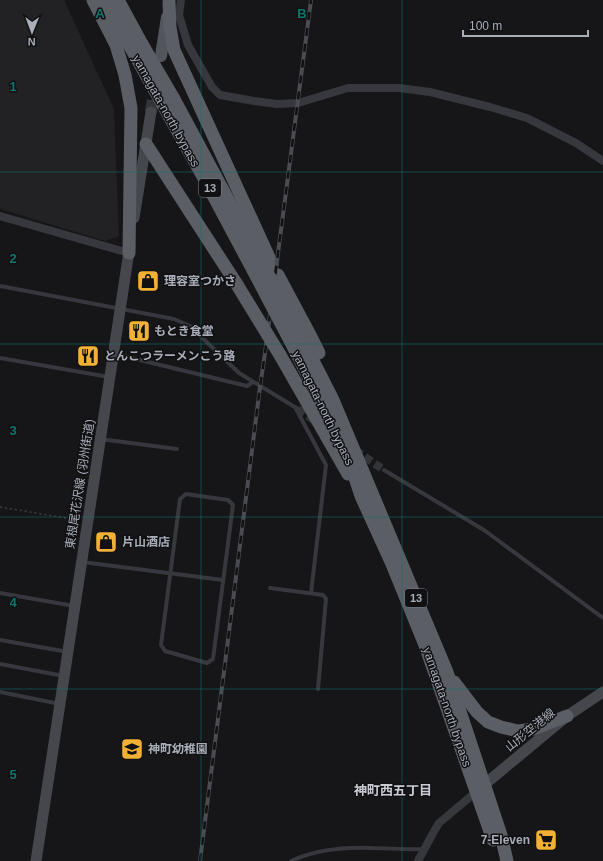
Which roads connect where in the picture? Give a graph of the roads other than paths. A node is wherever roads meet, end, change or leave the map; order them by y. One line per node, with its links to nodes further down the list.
1 (93, 0): 11 (highway)
2 (104, 0): 6 (highway, yamagata-north bypass / 13, bridge)
3 (118, 0): 6 (highway, yamagata-north bypass / 13, bridge)
4 (173, 1): 5 (main road); 9 (street); 12 (highway)
5 (161, 56)
6 (168, 102): 12 (highway, yamagata-north bypass / 13); 15 (highway, yamagata-north bypass / 13, bridge)
7 (150, 112): 8 (main road, 東根尾花沢線 (羽州街道))
8 (146, 144): 11 (main road, 東根尾花沢線 (羽州街道)); 23 (highway, bridge)
9 (603, 161)
10 (0, 216): 11 (street)
11 (129, 252): 14 (main road, 東根尾花沢線 (羽州街道))
12 (270, 266): 15 (highway, yamagata-north bypass / 13, bridge); 23 (highway)
13 (0, 286): 14 (lane)
14 (120, 309): 16 (main road, 東根尾花沢線 (羽州街道)); 19 (lane)
15 (300, 347): 23 (highway, yamagata-north bypass / 13)
16 (113, 354): 18 (main road, 東根尾花沢線 (羽州街道)); 19 (lane)
17 (0, 358): 18 (lane)
18 (110, 377): 20 (main road, 東根尾花沢線 (羽州街道))
19 (253, 382): 29 (lane)
20 (100, 439): 21 (lane); 24 (main road, 東根尾花沢線 (羽州街道))
21 (177, 449)
22 (384, 470): 31 (lane)
23 (366, 494): 35 (highway, yamagata-north bypass / 13); 42 (highway, yamagata-north bypass / 13)
24 (82, 562): 25 (lane); 30 (main road, 東根尾花沢線 (羽州街道))
25 (171, 574): 26 (lane); 26 (lane); 26 (lane)
26 (223, 580)
27 (270, 588): 29 (lane)
28 (0, 593): 30 (lane)
29 (311, 593): 37 (lane)
30 (75, 606): 33 (main road, 東根尾花沢線 (羽州街道))
31 (603, 618)
32 (0, 640): 33 (lane)
33 (68, 652): 36 (main road, 東根尾花沢線 (羽州街道))
34 (0, 664): 36 (lane)
35 (447, 672): 41 (highway); 42 (highway, yamagata-north bypass / 13)
36 (64, 676): 40 (main road, 東根尾花沢線 (羽州街道))
37 (318, 689)
38 (0, 692): 40 (lane)
39 (603, 692): 41 (main road, 山形空港線)
40 (60, 704): 44 (main road, 東根尾花沢線 (羽州街道))
41 (568, 716): 42 (main road, 山形空港線)
42 (480, 788): 43 (street); 47 (highway, yamagata-north bypass / 13); 48 (highway, yamagata-north bypass / 13)
43 (424, 849): 45 (lane); 46 (street)
44 (36, 861)
45 (291, 861)
46 (418, 861)
47 (498, 861)
48 (507, 861)

